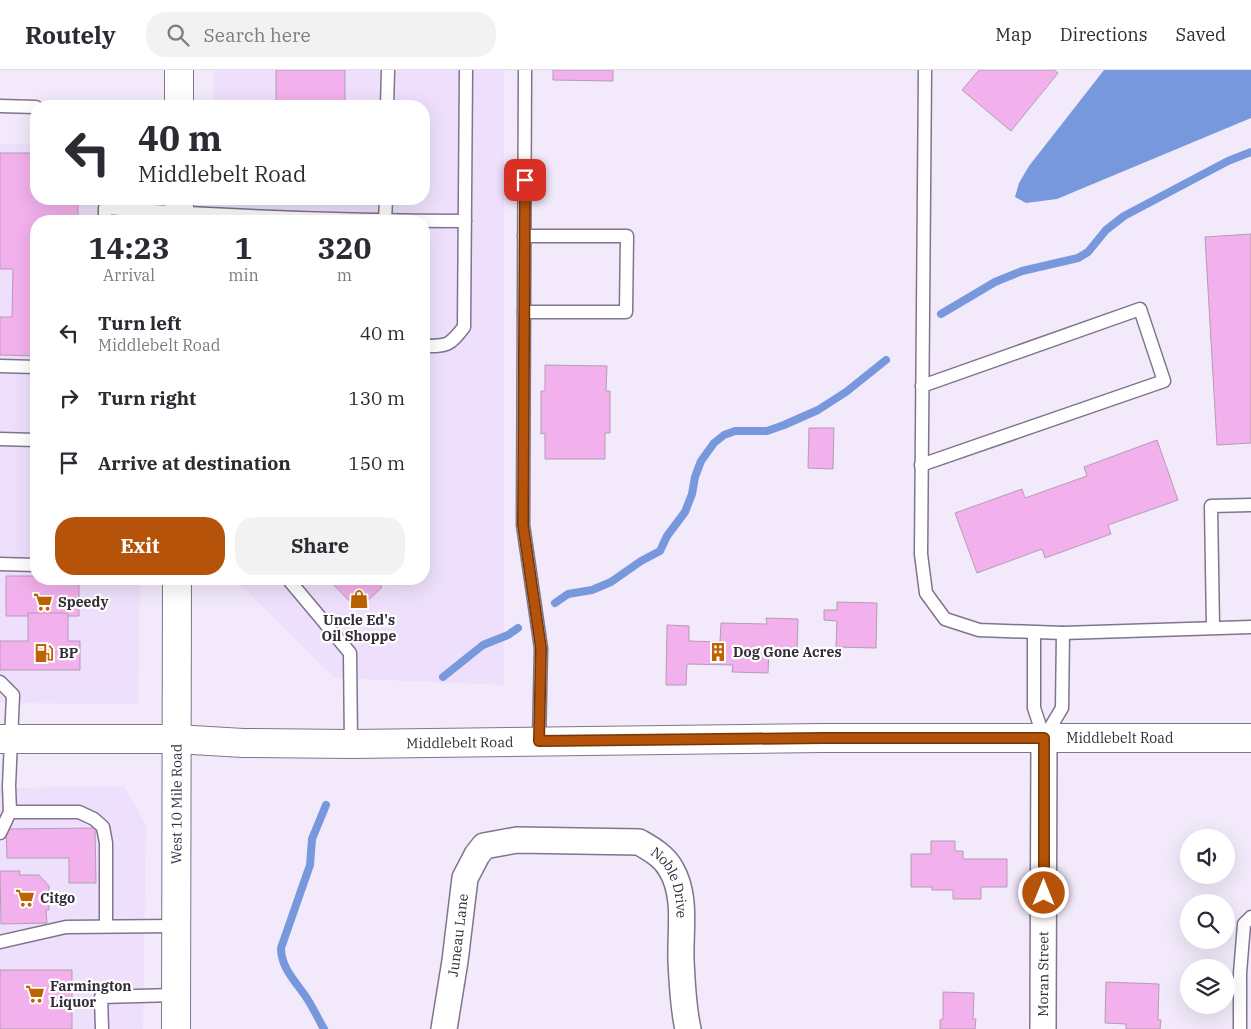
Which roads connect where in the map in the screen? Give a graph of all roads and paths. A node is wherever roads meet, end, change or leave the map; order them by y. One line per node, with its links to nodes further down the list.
1 (180, 70): 6 (street)
2 (388, 70): 7 (lane)
3 (466, 70): 14 (lane)
4 (525, 70): 15 (lane)
5 (925, 70): 20 (lane)
6 (179, 100)
7 (387, 100)
8 (0, 106): 9 (lane)
9 (30, 107)
10 (105, 209): 11 (lane)
11 (179, 211): 12 (lane)
12 (261, 215)
13 (430, 221): 14 (lane)
14 (465, 221): 17 (lane)
15 (524, 236): 16 (lane); 16 (lane)
16 (524, 312): 38 (lane)
17 (430, 346)
18 (0, 366): 19 (lane)
19 (30, 367)
20 (922, 386): 23 (lane); 23 (lane)
21 (0, 439): 22 (lane)
22 (30, 440)
23 (921, 465): 32 (lane)
24 (1251, 506): 29 (lane)
25 (0, 564): 26 (lane)
26 (30, 565)
27 (176, 585): 37 (street, West 10 Mile Road)
28 (293, 585): 39 (lane)
29 (1213, 627): 30 (lane); 31 (lane)
30 (1251, 627)
31 (1063, 632): 32 (lane); 34 (lane)
32 (1034, 633): 34 (lane)
33 (0, 682): 36 (lane)
34 (1044, 738): 35 (street, Middlebelt Road); 38 (street, Middlebelt Road); 52 (street, Moran Street)
35 (1251, 738)
36 (6, 739): 37 (street, Middlebelt Road); 40 (lane)
37 (176, 739): 39 (street, Middlebelt Road); 45 (street, West 10 Mile Road)
38 (539, 741): 39 (street, Middlebelt Road)
39 (351, 744)
40 (10, 812): 41 (lane); 44 (lane)
41 (0, 834)
42 (484, 846): 50 (street, Juneau Lane); 51 (street, Noble Drive)
43 (1251, 917): 53 (lane)
44 (106, 926): 45 (lane); 46 (lane)
45 (175, 926): 47 (street, West 10 Mile Road)
46 (0, 942)
47 (176, 995): 48 (lane); 49 (street, West 10 Mile Road)
48 (102, 1029)
49 (176, 1029)
50 (444, 1029)
51 (688, 1029)
52 (1043, 1029)
53 (1240, 1029)

